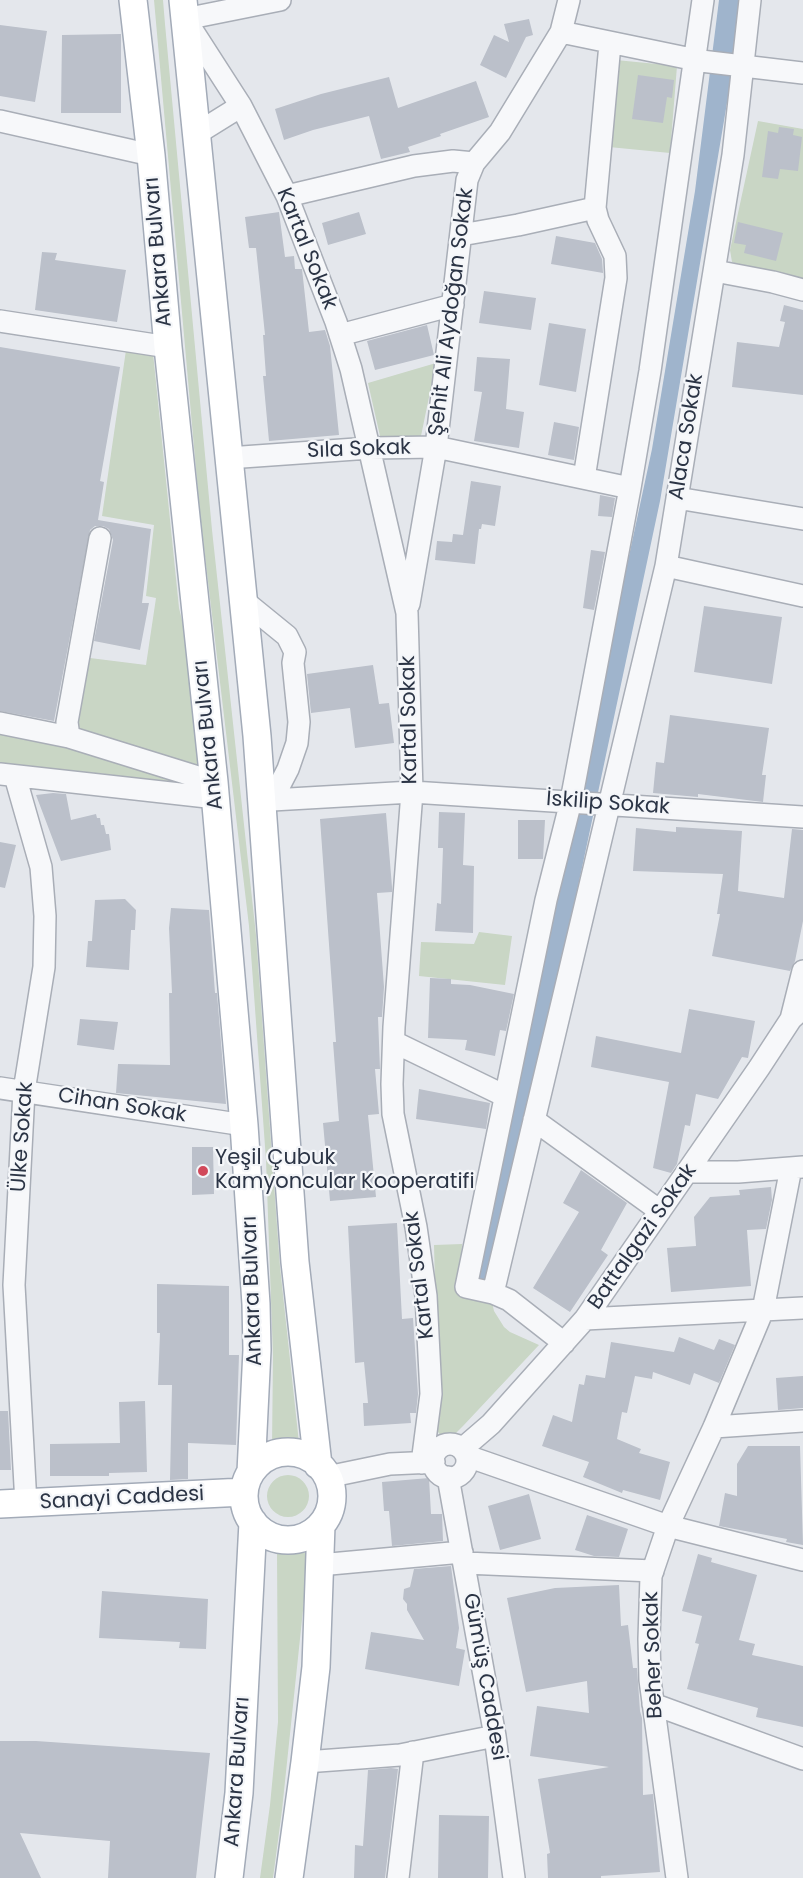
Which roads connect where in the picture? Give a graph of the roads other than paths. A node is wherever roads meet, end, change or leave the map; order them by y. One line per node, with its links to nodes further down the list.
1 (133, 0): 15 (main road, Ankara Bulvarı)
2 (280, 0): 6 (street)
3 (569, 0): 7 (street, Şehit Ali Aydoğan Sokak)
4 (703, 0): 9 (street)
5 (750, 0): 10 (street, Alaca Sokak)
6 (184, 9): 12 (street, Kartal Sokak); 14 (main road, Ankara Bulvarı)
7 (561, 32): 8 (street); 16 (street, Şehit Ali Aydoğan Sokak)
8 (610, 44): 9 (street); 18 (street)
9 (698, 61): 10 (street); 30 (street)
10 (742, 67): 11 (street); 20 (street, Alaca Sokak)
11 (803, 73)
12 (241, 106): 14 (street); 17 (street, Kartal Sokak)
13 (0, 121): 15 (street)
14 (196, 134): 28 (main road, Ankara Bulvarı)
15 (151, 155): 25 (main road, Ankara Bulvarı)
16 (474, 163): 17 (street); 19 (street, Şehit Ali Aydoğan Sokak)
17 (287, 196): 24 (street, Kartal Sokak)
18 (595, 208): 19 (street); 29 (street)
19 (461, 235): 22 (street, Şehit Ali Aydoğan Sokak)
20 (715, 271): 21 (street); 31 (street, Alaca Sokak)
21 (803, 290)
22 (453, 305): 24 (street); 26 (street, Şehit Ali Aydoğan Sokak)
23 (0, 321): 25 (street)
24 (340, 334): 27 (street, Kartal Sokak)
25 (168, 347): 41 (main road, Ankara Bulvarı)
26 (436, 447): 27 (street, Sıla Sokak); 29 (street, Sıla Sokak); 37 (street, Şehit Ali Aydoğan Sokak)
27 (370, 448): 28 (street, Sıla Sokak); 37 (street, Kartal Sokak)
28 (228, 458): 36 (main road, Ankara Bulvarı)
29 (584, 478): 30 (street, Sıla Sokak)
30 (630, 488): 43 (street)
31 (677, 498): 32 (street); 34 (street, Alaca Sokak)
32 (803, 519)
33 (100, 538): 39 (street)
34 (666, 566): 35 (street); 44 (street, Alaca Sokak)
35 (803, 596)
36 (244, 601): 42 (street, İskilip Sokak); 67 (main road, Ankara Bulvarı)
37 (407, 613): 42 (street, Kartal Sokak)
38 (0, 723): 39 (street)
39 (69, 737): 41 (street)
40 (7, 775): 41 (street); 50 (street, Ülke Sokak)
41 (215, 790): 53 (main road, Ankara Bulvarı)
42 (412, 792): 43 (street, İskilip Sokak); 48 (street, Kartal Sokak)
43 (572, 801): 44 (street, İskilip Sokak); 51 (street)
44 (604, 803): 45 (street, İskilip Sokak); 52 (street, Alaca Sokak)
45 (803, 817)
46 (803, 971): 47 (street, Battalgazi Sokak)
47 (797, 1013): 55 (street, Battalgazi Sokak)
48 (394, 1042): 51 (street); 66 (street, Kartal Sokak)
49 (0, 1088): 50 (street, Cihan Sokak)
50 (24, 1091): 53 (street, Cihan Sokak); 57 (street, Ülke Sokak)
51 (505, 1096): 58 (street)
52 (534, 1120): 56 (street); 58 (street, Alaca Sokak)
53 (244, 1125): 68 (main road, Ankara Bulvarı)
54 (797, 1167): 55 (street); 60 (street, Beher Sokak)
55 (687, 1172): 56 (street, Battalgazi Sokak)
56 (660, 1211): 61 (street, Battalgazi Sokak)
57 (7, 1285): 69 (street, Ülke Sokak)
58 (493, 1293): 62 (street)
59 (803, 1308): 60 (street)
60 (763, 1310): 61 (street); 64 (street, Beher Sokak)
61 (585, 1319): 62 (street, Battalgazi Sokak)
62 (564, 1343): 65 (street, Battalgazi Sokak)
63 (803, 1421): 64 (street)
64 (714, 1427): 72 (street, Beher Sokak)
65 (464, 1452): 66 (street); 66 (street); 72 (street)
66 (434, 1467): 67 (street); 73 (street, Gümüş Caddesi)
67 (323, 1471): 68 (main road); 71 (main road)
68 (248, 1482): 69 (main road, Sanayi Caddesi); 70 (main road)
69 (13, 1504)
70 (253, 1522): 71 (main road); 82 (main road, Ankara Bulvarı)
71 (321, 1525): 75 (main road)
72 (668, 1526): 74 (street); 76 (street, Beher Sokak)
73 (463, 1558): 75 (street); 76 (street); 78 (street, Gümüş Caddesi)
74 (803, 1560)
75 (319, 1565): 81 (main road)
76 (653, 1571): 77 (street, Beher Sokak)
77 (653, 1704): 80 (street); 86 (street, Beher Sokak)
78 (495, 1736): 79 (street); 85 (street, Gümüş Caddesi)
79 (413, 1752): 81 (street); 84 (street)
80 (803, 1759)
81 (306, 1762): 83 (main road)
82 (229, 1878)
83 (289, 1878)
84 (398, 1878)
85 (514, 1878)
86 (677, 1878)

